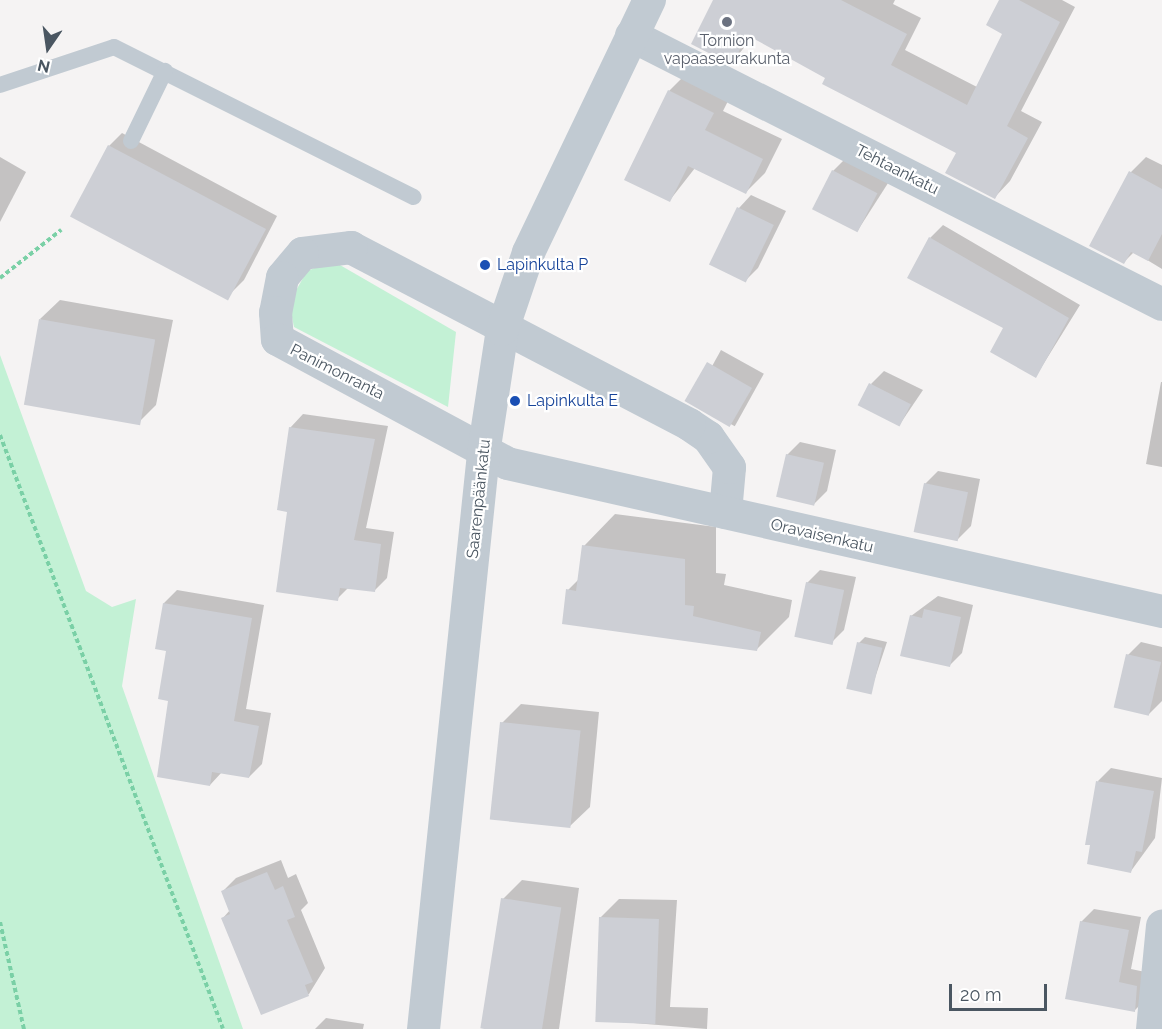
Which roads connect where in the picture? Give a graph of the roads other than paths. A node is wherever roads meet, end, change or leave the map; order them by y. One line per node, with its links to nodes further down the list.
1 (649, 0): 2 (street, Saarenpäänkatu)
2 (631, 35): 7 (street, Tehtaankatu); 8 (street, Saarenpäänkatu)
3 (165, 71): 4 (lane); 5 (lane); 6 (lane)
4 (0, 86)
5 (131, 141)
6 (413, 197)
7 (1162, 304)
8 (502, 329): 9 (street, Saarenpäänkatu); 9 (street, Panimonranta); 10 (street)
9 (483, 453): 10 (street, Oravaisenkatu); 13 (street, Saarenpäänkatu)
10 (725, 512): 11 (street, Oravaisenkatu)
11 (1162, 611)
12 (1162, 925): 14 (street)
13 (423, 1029)
14 (1152, 1029)

